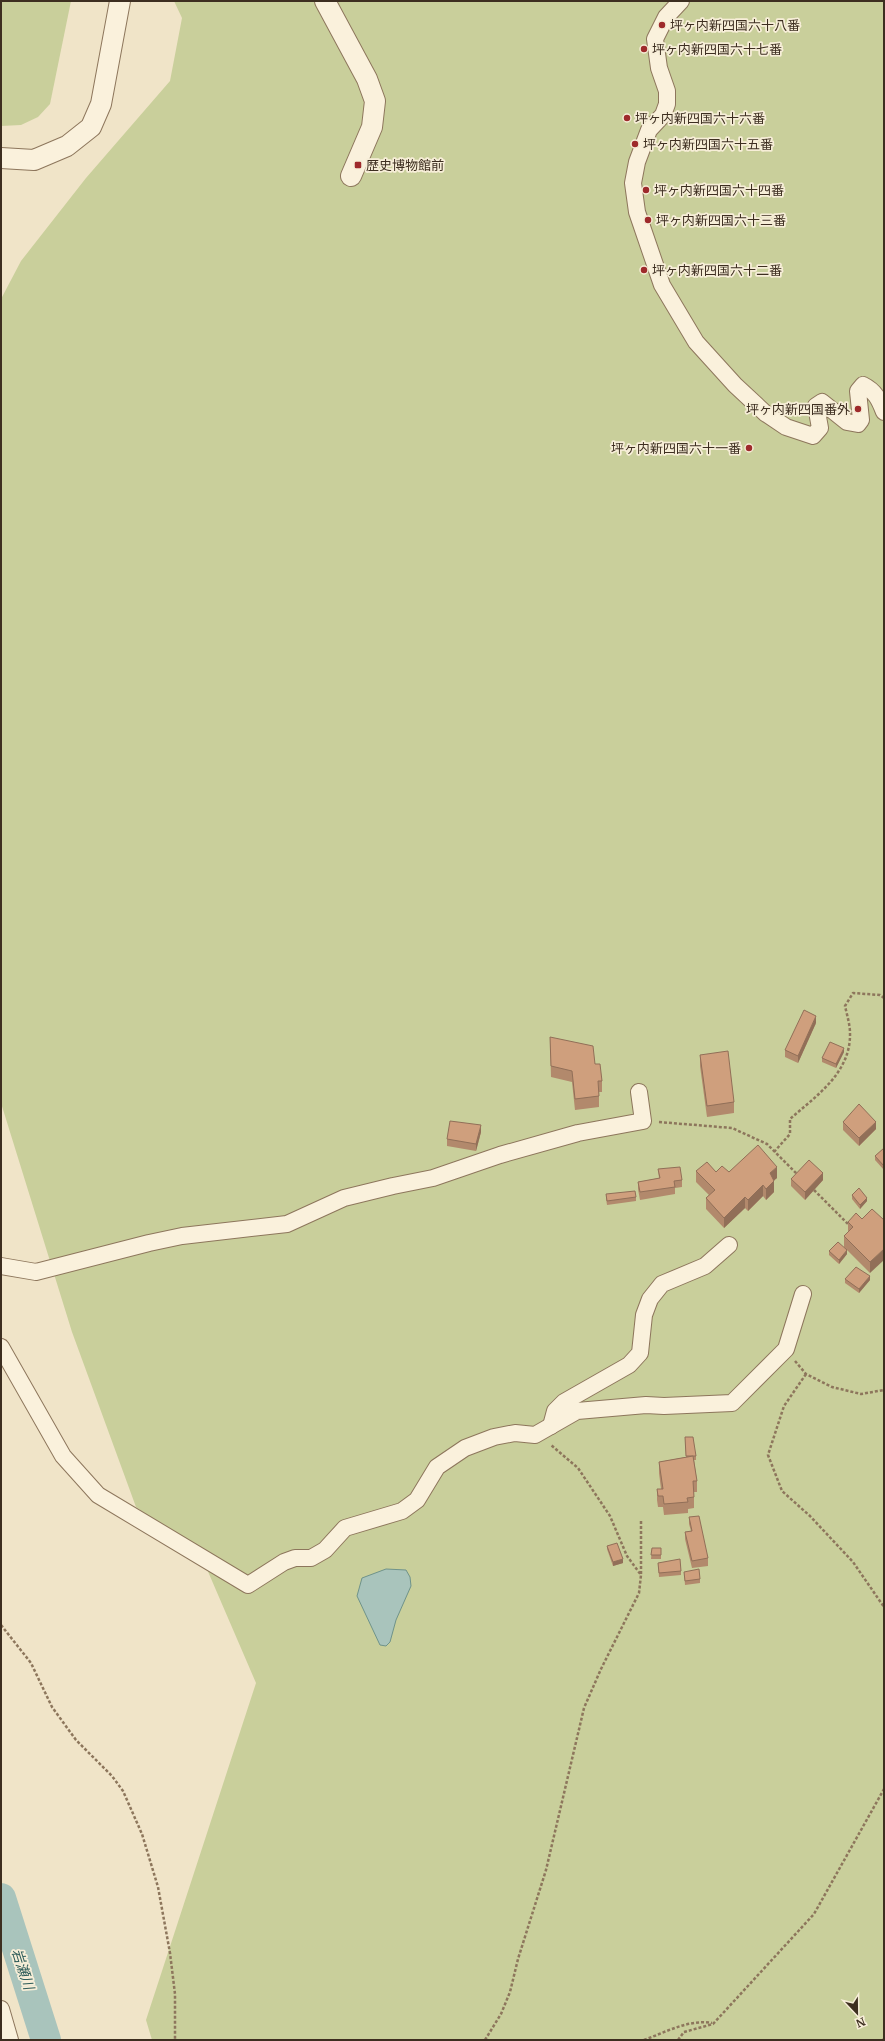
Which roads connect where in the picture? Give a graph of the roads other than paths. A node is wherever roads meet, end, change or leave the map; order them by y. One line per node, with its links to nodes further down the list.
1 (120, 1): 4 (street)
2 (325, 1): 5 (street)
3 (681, 1): 6 (street)
4 (1, 158)
5 (351, 176)
6 (884, 412)
7 (639, 1092): 9 (street)
8 (729, 1245): 12 (street)
9 (1, 1266)
10 (803, 1294): 12 (street)
11 (1, 1347): 12 (street)
12 (550, 1426)
13 (1, 2008): 14 (street)
14 (10, 2040)

